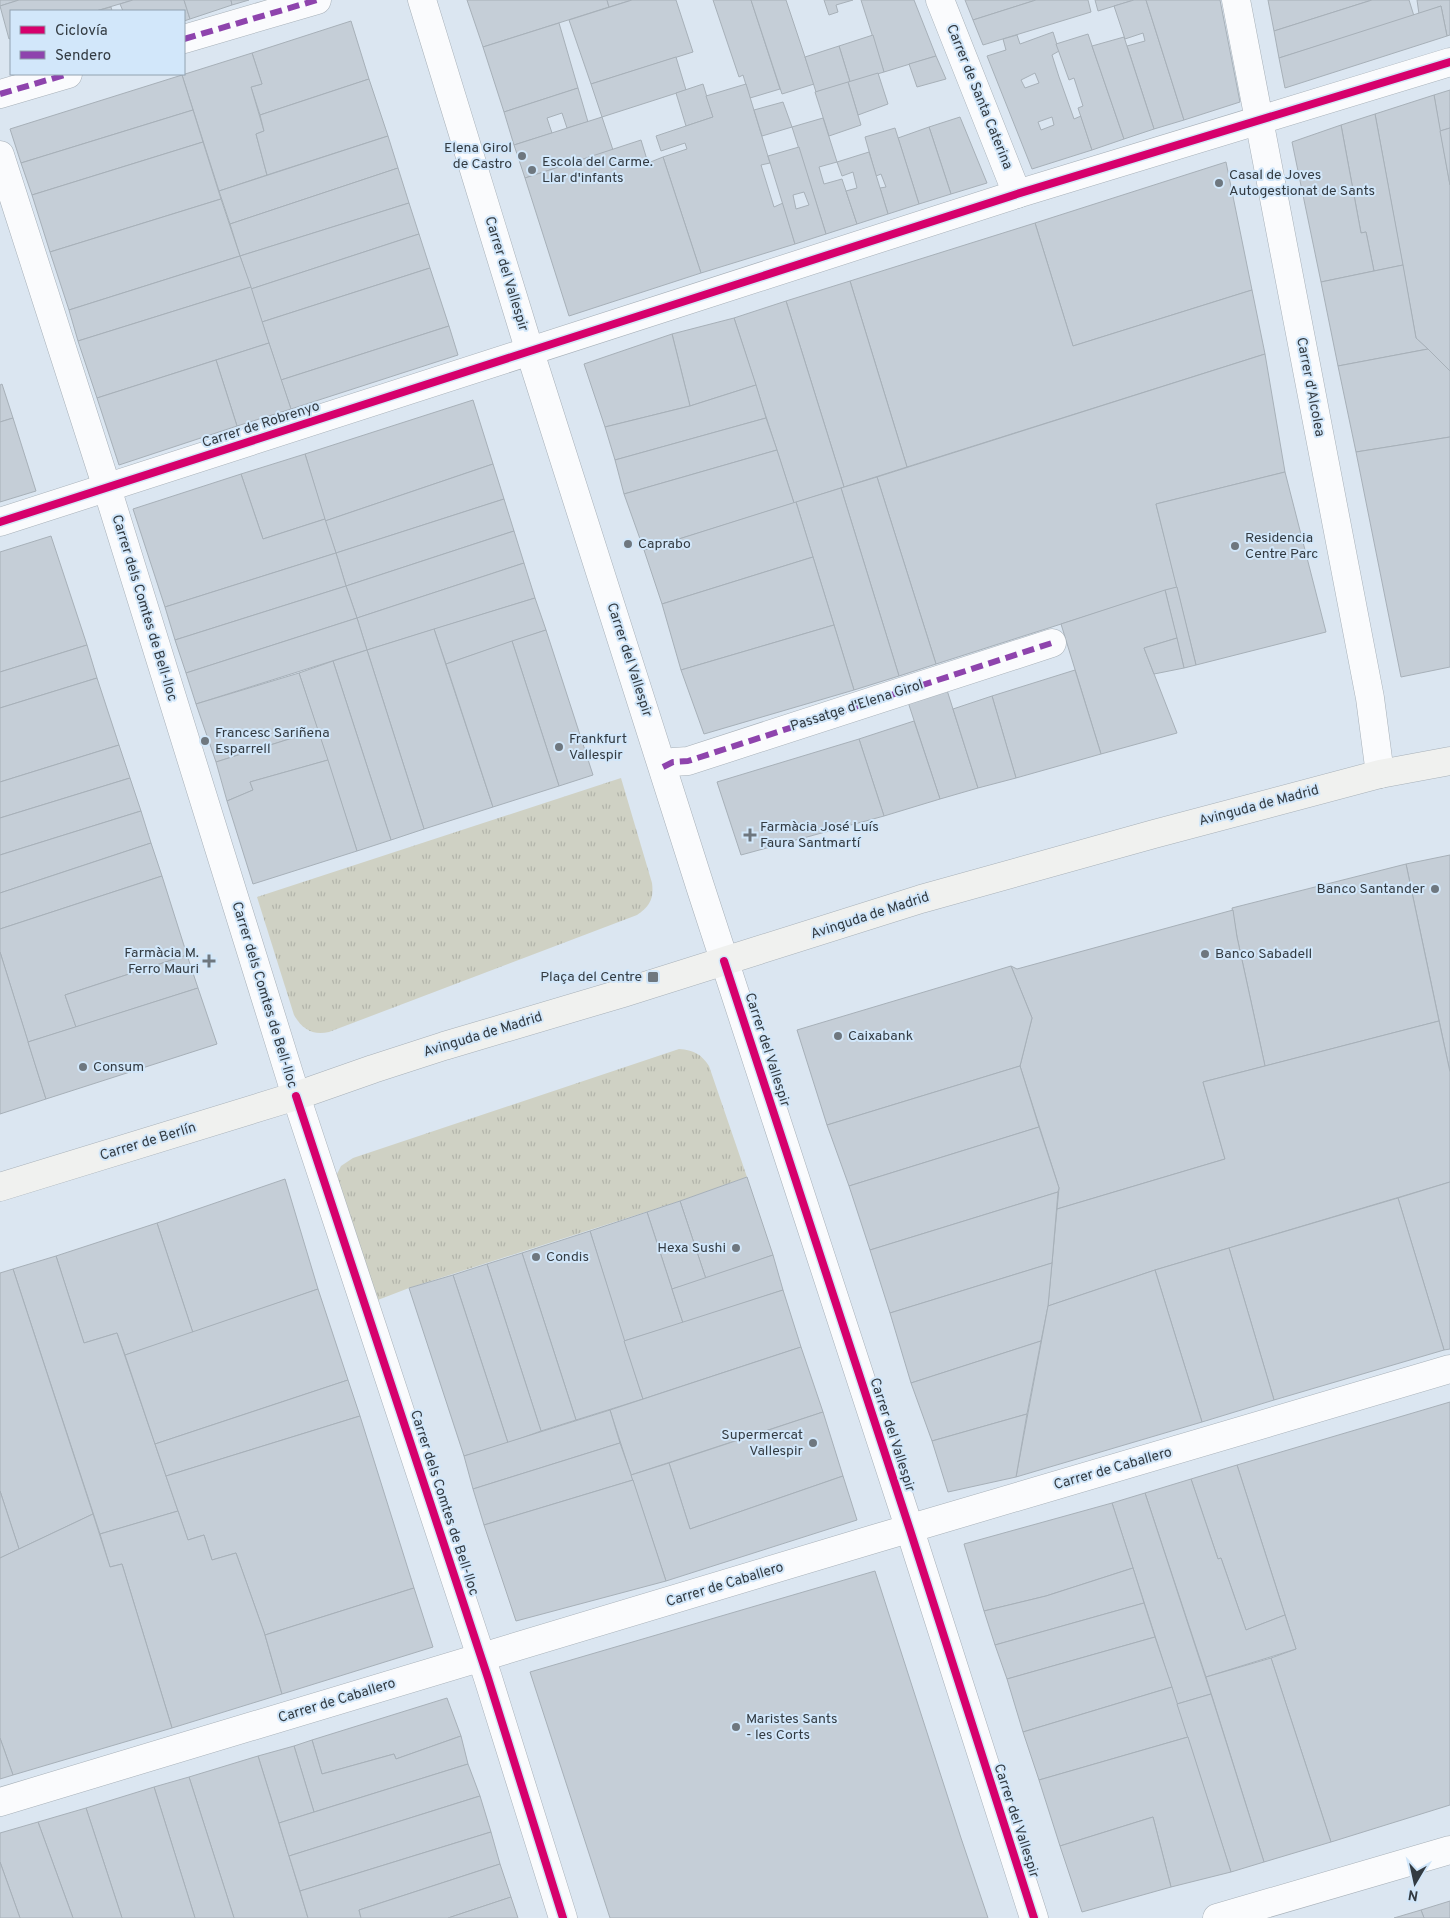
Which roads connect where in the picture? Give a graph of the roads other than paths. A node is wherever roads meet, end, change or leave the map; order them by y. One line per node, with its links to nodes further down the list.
1 (317, 0): 5 (street)
2 (422, 0): 12 (street, Carrer del Vallespir)
3 (940, 0): 11 (street, Carrer de Santa Caterina)
4 (1236, 0): 9 (street, Carrer d'Alcolea)
5 (185, 40)
6 (1450, 62): 9 (street, Carrer de Robrenyo)
7 (65, 75): 8 (street)
8 (0, 94)
9 (1259, 120): 11 (street, Carrer de Robrenyo); 18 (street, Carrer d'Alcolea)
10 (0, 155): 13 (street, Carrer dels Comtes de Bell-lloc)
11 (1017, 194): 12 (street, Carrer de Robrenyo)
12 (530, 352): 13 (street, Carrer de Robrenyo); 17 (street, Carrer del Vallespir)
13 (107, 488): 14 (street, Carrer de Robrenyo); 20 (street, Carrer dels Comtes de Bell-lloc)
14 (0, 522)
15 (1052, 643): 17 (street, Passatge d'Elena Girol)
16 (1450, 761): 18 (main road, Avinguda de Madrid)
17 (663, 767): 19 (street, Carrer del Vallespir)
18 (1380, 774): 19 (main road, Avinguda de Madrid)
19 (724, 961): 20 (main road, Avinguda de Madrid); 23 (street, Carrer del Vallespir)
20 (296, 1096): 21 (main road, Carrer de Berlín); 24 (street, Carrer dels Comtes de Bell-lloc)
21 (0, 1187)
22 (1450, 1369): 23 (street, Carrer de Caballero)
23 (910, 1530): 24 (street, Carrer de Caballero); 28 (street, Carrer del Vallespir)
24 (482, 1658): 25 (street, Carrer de Caballero); 27 (street, Carrer dels Comtes de Bell-lloc)
25 (0, 1802)
26 (1450, 1850): 29 (street)
27 (563, 1918)
28 (1034, 1918)
29 (1217, 1918)

